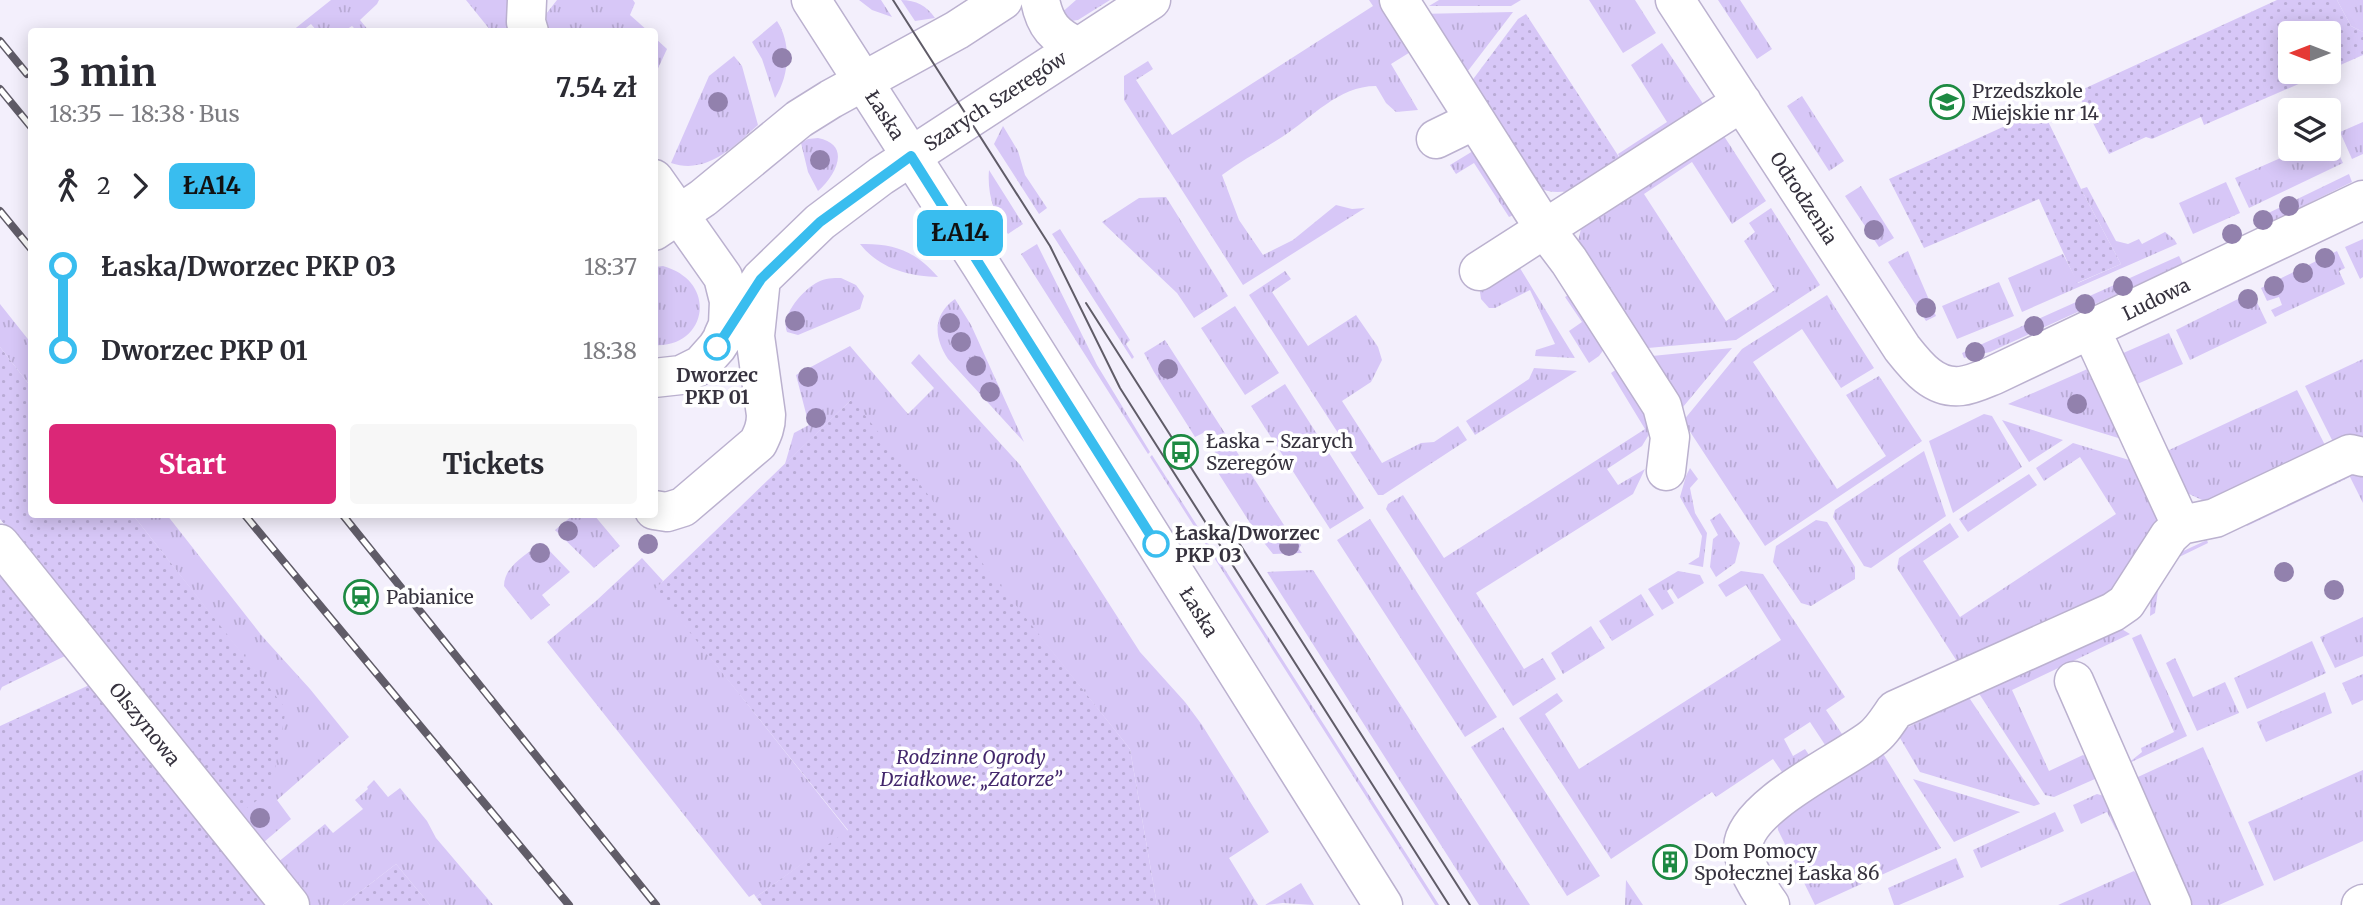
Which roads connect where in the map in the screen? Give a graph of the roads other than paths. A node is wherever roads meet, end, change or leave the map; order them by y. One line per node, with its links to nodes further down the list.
1 (527, 0): 8 (street)
2 (811, 0): 10 (street, Łaska)
3 (1003, 0): 10 (street)
4 (1040, 0): 9 (street, Szarych Szeregów)
5 (1151, 0): 9 (street, Szarych Szeregów)
6 (1399, 0): 12 (street)
7 (1675, 0): 11 (street, Odrodzenia)
8 (528, 28)
9 (1078, 47): 14 (street, Szarych Szeregów)
10 (863, 81): 14 (street, Łaska); 15 (street)
11 (1742, 103): 20 (street); 26 (street, Odrodzenia)
12 (1475, 120): 13 (street); 20 (street)
13 (1436, 139)
14 (911, 156): 22 (street, Szarych Szeregów); 33 (street, Łaska)
15 (738, 170): 16 (street); 19 (street)
16 (658, 177)
17 (658, 200): 19 (street)
18 (2363, 200): 23 (street, Ludowa)
19 (663, 228): 24 (street)
20 (1544, 228): 21 (street); 28 (street)
21 (1479, 271)
22 (761, 279): 24 (street, Szarych Szeregów); 29 (street)
23 (2091, 330): 26 (street, Ludowa); 30 (street)
24 (717, 347): 25 (street)
25 (658, 378)
26 (1944, 385)
27 (2363, 457): 30 (street)
28 (1666, 471)
29 (658, 510)
30 (2206, 527): 35 (street)
31 (0, 544): 34 (street, Olszynowa)
32 (2074, 681): 36 (street)
33 (1375, 898)
34 (290, 905)
35 (1770, 905)
36 (2172, 905)

